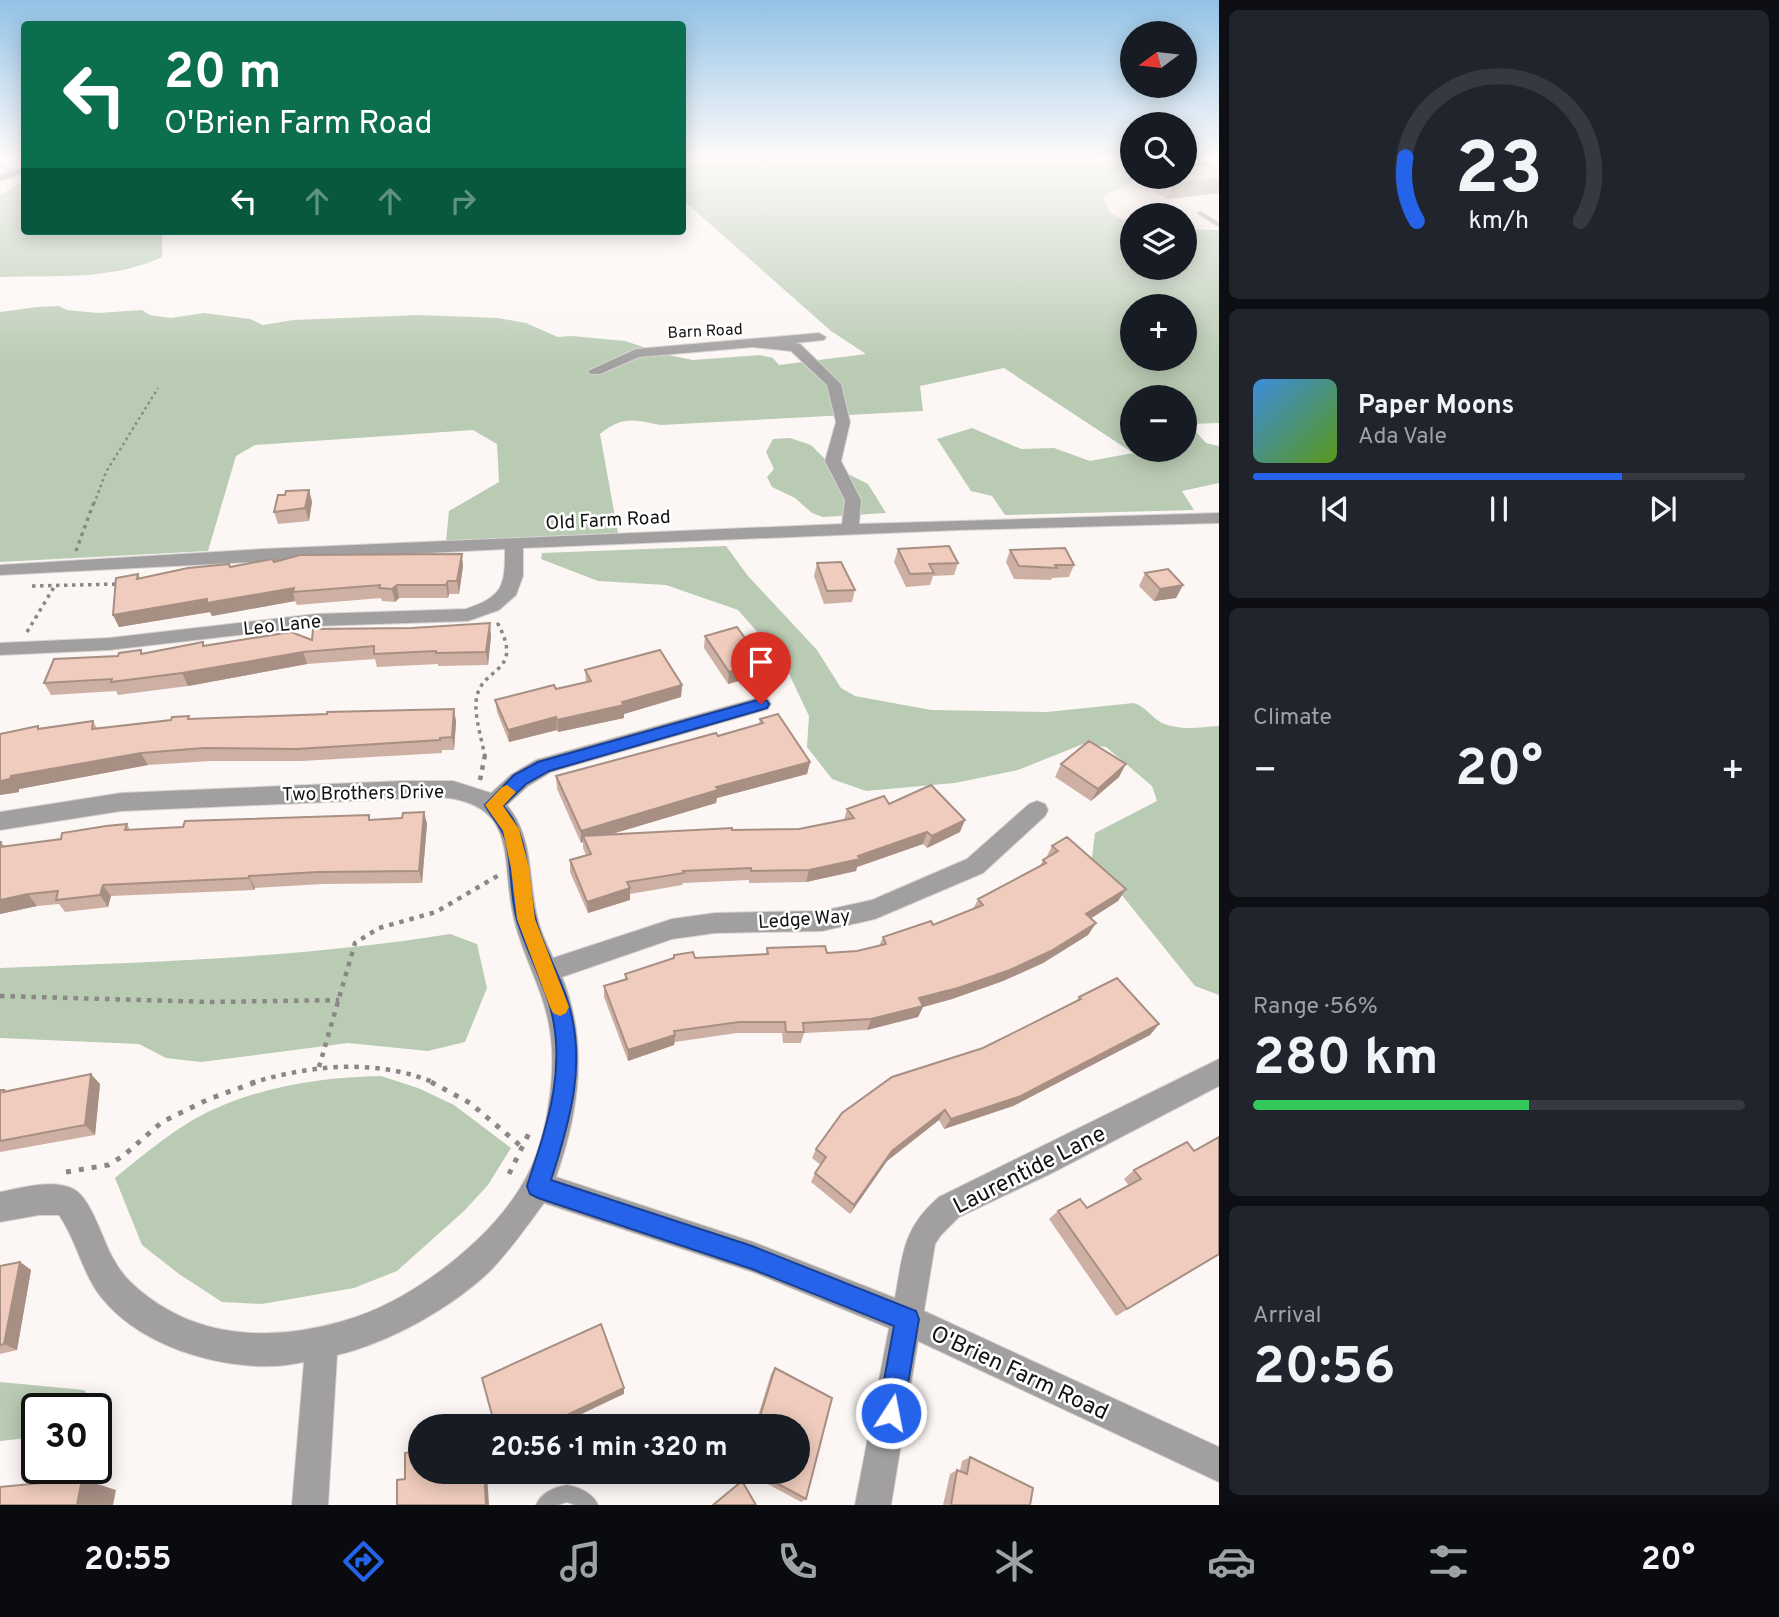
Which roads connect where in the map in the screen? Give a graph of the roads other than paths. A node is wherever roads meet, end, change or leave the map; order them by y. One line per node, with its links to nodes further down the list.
1 (819, 337): 2 (street, Barn Road)
2 (758, 344): 3 (street, Barn Road); 5 (street)
3 (596, 371)
4 (1219, 518): 5 (street, Old Farm Road)
5 (850, 529): 6 (street, Old Farm Road)
6 (514, 544): 7 (street, Old Farm Road); 8 (street, Leo Lane)
7 (0, 570)
8 (0, 649)
9 (761, 704): 10 (street)
10 (493, 805): 12 (street, Two Brothers Drive); 13 (street)
11 (1037, 810): 13 (street, Ledge Way)
12 (0, 821)
13 (547, 971): 15 (street)
14 (1219, 1072): 17 (street, Laurentide Lane)
15 (538, 1186): 17 (street, O'Brien Farm Road); 18 (street)
16 (0, 1208): 18 (street)
17 (907, 1319): 19 (street, O'Brien Farm Road); 23 (street, Laurentide Lane)
18 (322, 1345): 20 (street)
19 (1219, 1465)
20 (310, 1505)
21 (545, 1505): 22 (lane)
22 (589, 1505)
23 (873, 1505)

